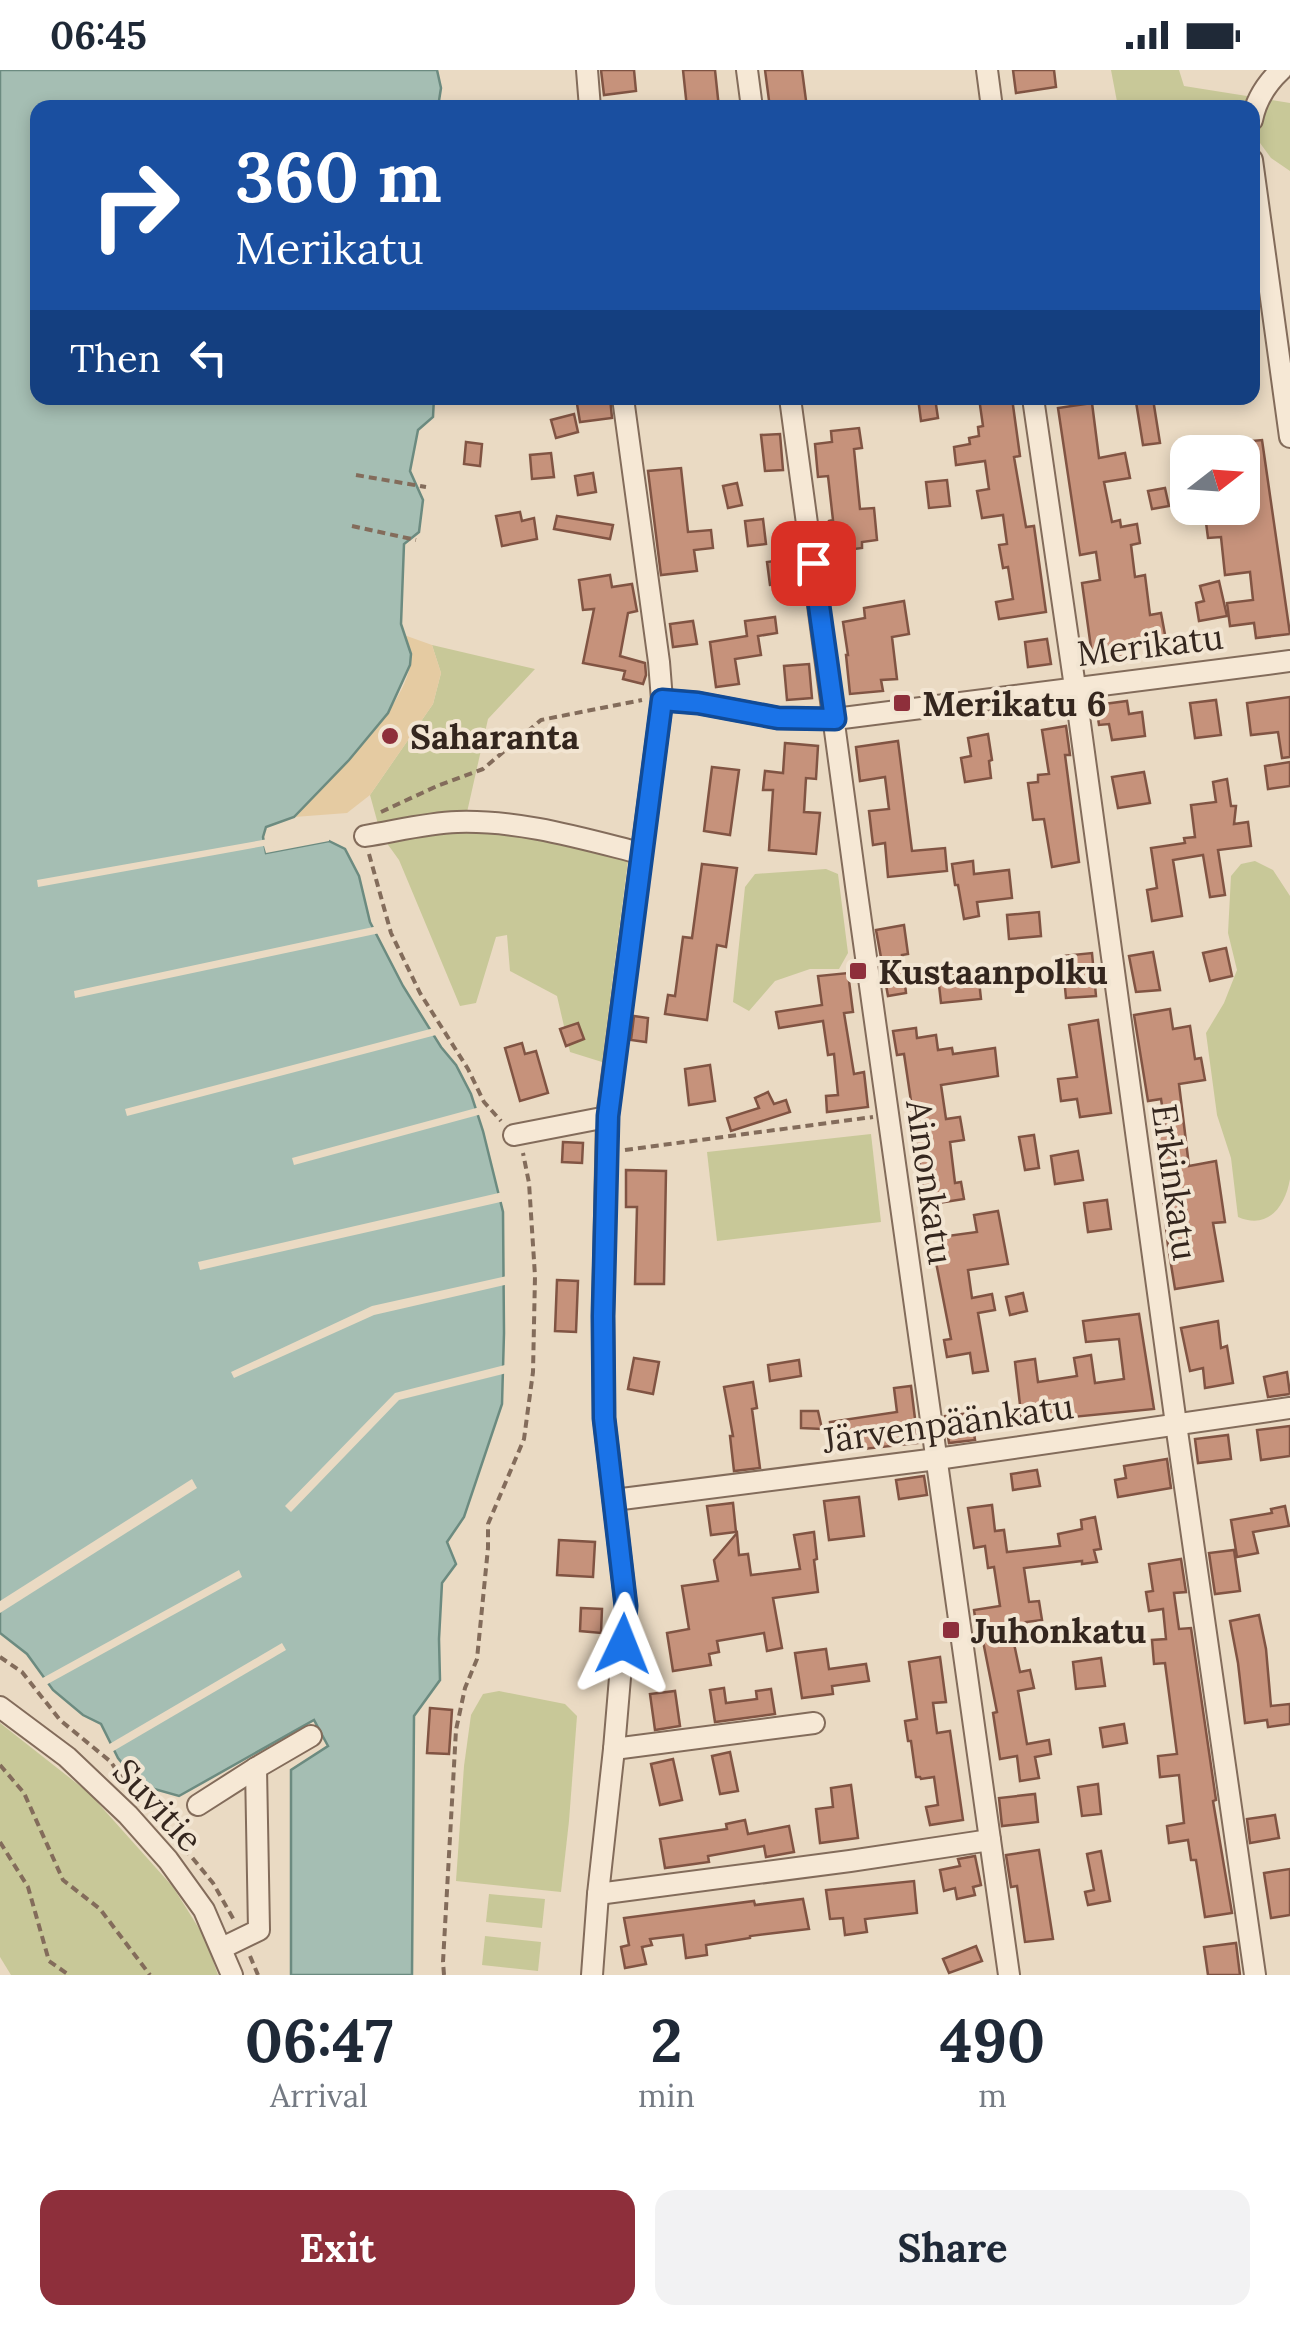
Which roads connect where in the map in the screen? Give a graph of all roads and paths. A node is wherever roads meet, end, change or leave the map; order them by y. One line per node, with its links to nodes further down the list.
1 (587, 70): 5 (street)
2 (747, 70): 6 (street)
3 (987, 70): 7 (street)
4 (1281, 70): 8 (street)
5 (589, 100)
6 (751, 100)
7 (991, 100)
8 (1260, 100)
9 (1260, 218): 13 (street)
10 (625, 405): 20 (street)
11 (791, 405): 21 (street, Ainonkatu)
12 (1034, 405): 19 (street, Erkinkatu)
13 (1290, 437)
14 (356, 475): 15 (path)
15 (426, 487)
16 (352, 526): 17 (path)
17 (416, 540)
18 (1290, 661): 19 (street, Merikatu)
19 (1076, 687): 21 (street, Merikatu); 29 (street, Erkinkatu)
20 (662, 700): 21 (street, Merikatu); 22 (path); 23 (street)
21 (835, 719): 24 (street, Ainonkatu)
22 (366, 836): 23 (street); 26 (path)
23 (640, 853): 25 (street)
24 (888, 1115): 27 (path); 30 (street, Ainonkatu)
25 (608, 1116): 26 (street); 27 (street)
26 (514, 1135): 48 (path)
27 (606, 1152): 31 (street)
28 (1290, 1408): 29 (street, Järvenpäänkatu)
29 (1176, 1424): 30 (street, Järvenpäänkatu); 51 (street, Erkinkatu)
30 (936, 1459): 31 (street, Järvenpäänkatu); 41 (street, Ainonkatu)
31 (614, 1500): 37 (street)
32 (0, 1658): 34 (path)
33 (0, 1708): 44 (street, Suvitie)
34 (60, 1720)
35 (814, 1722): 37 (street)
36 (311, 1736): 39 (street)
37 (614, 1748): 43 (street)
38 (0, 1765): 46 (path)
39 (256, 1768): 40 (street); 44 (street)
40 (198, 1806)
41 (990, 1840): 43 (street); 50 (street, Ainonkatu)
42 (0, 1842): 45 (path)
43 (598, 1894): 49 (street)
44 (222, 1948): 47 (street, Suvitie)
45 (69, 1975)
46 (150, 1975)
47 (232, 1975)
48 (444, 1975)
49 (592, 1975)
50 (1009, 1975)
51 (1255, 1975)

